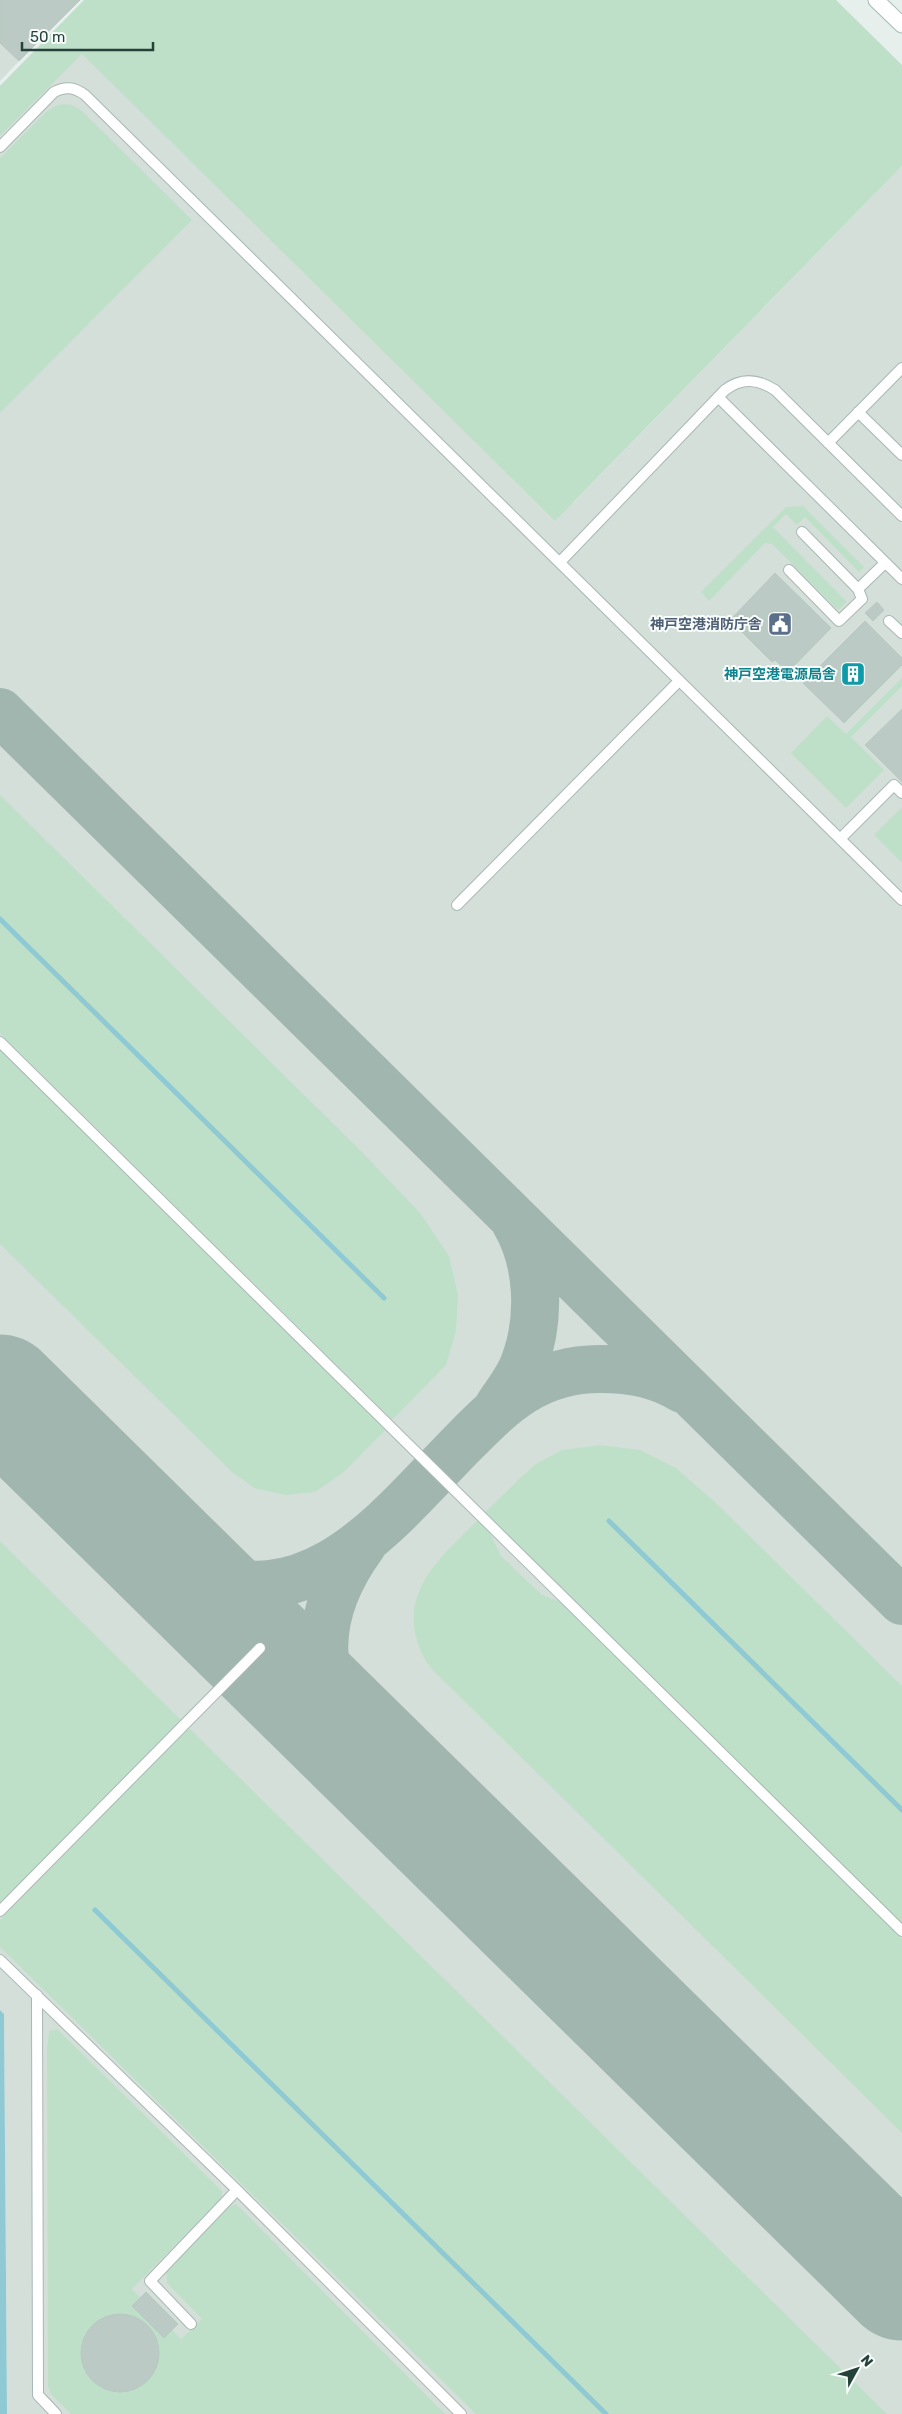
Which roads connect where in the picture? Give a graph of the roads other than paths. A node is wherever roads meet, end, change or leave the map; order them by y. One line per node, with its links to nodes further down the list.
1 (876, 0): 2 (street)
2 (902, 25)
3 (0, 147): 11 (lane)
4 (902, 368): 6 (lane)
5 (718, 397): 7 (lane); 11 (lane); 12 (lane)
6 (858, 412): 7 (lane); 8 (lane)
7 (828, 443): 9 (lane)
8 (902, 455)
9 (902, 516)
10 (802, 532): 15 (lane)
11 (560, 562): 18 (lane)
12 (885, 563): 14 (lane); 15 (lane)
13 (789, 570): 15 (lane)
14 (902, 579)
15 (858, 589)
16 (890, 621): 17 (lane)
17 (902, 633)
18 (680, 681): 20 (lane); 22 (lane)
19 (902, 793): 20 (lane)
20 (840, 839): 21 (lane)
21 (902, 900)
22 (457, 905)
23 (0, 1042): 26 (lane)
24 (260, 1648): 25 (lane)
25 (0, 1911)
26 (902, 1931)
27 (0, 1960): 28 (lane)
28 (37, 1995): 29 (lane); 31 (lane)
29 (237, 2190): 30 (lane); 32 (lane)
30 (191, 2324)
31 (56, 2414)
32 (461, 2414)

